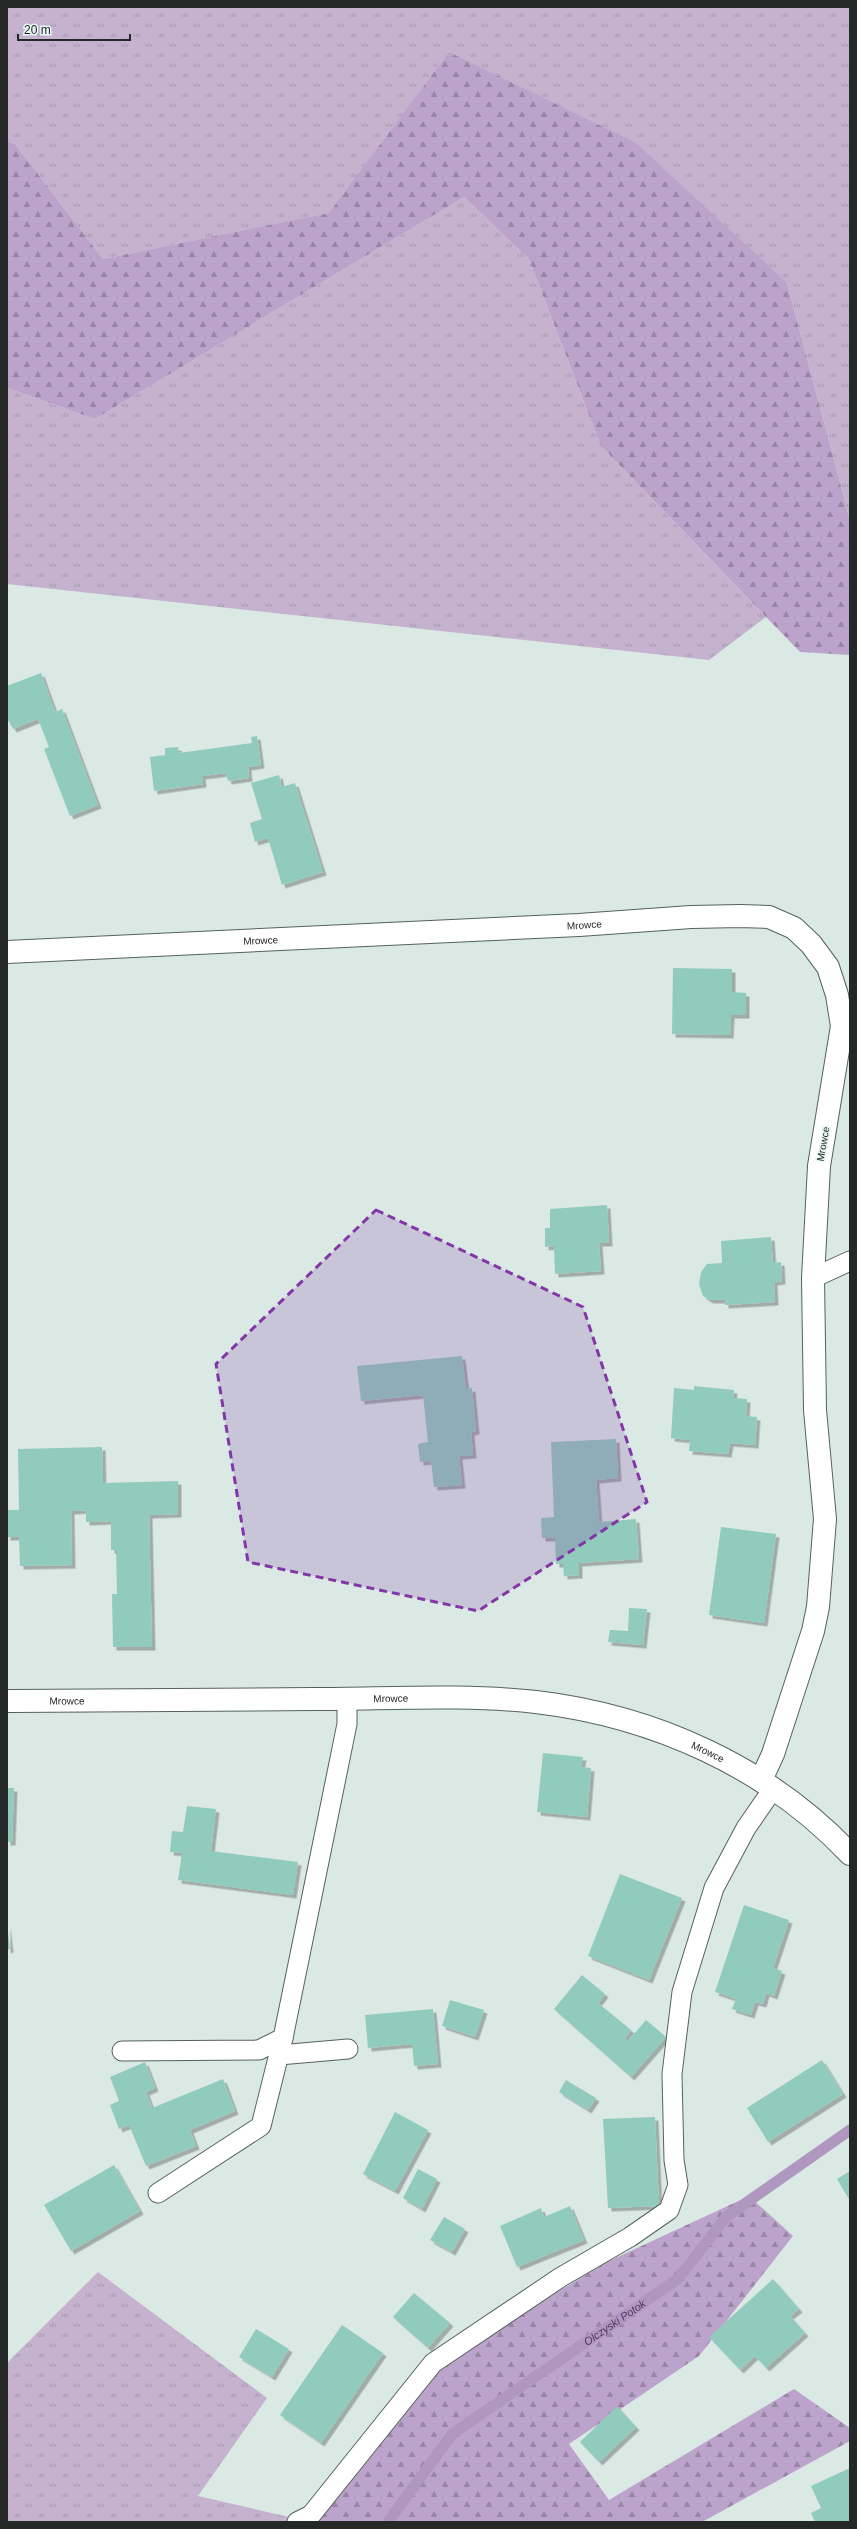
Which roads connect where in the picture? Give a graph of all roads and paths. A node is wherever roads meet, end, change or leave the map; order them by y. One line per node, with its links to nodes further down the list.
1 (7, 952): 3 (street, Mrowce)
2 (850, 1261): 3 (lane)
3 (813, 1278): 6 (street, Mrowce)
4 (347, 1699): 5 (street, Mrowce); 6 (street, Mrowce); 8 (lane)
5 (7, 1701)
6 (767, 1785): 7 (street, Mrowce); 12 (lane)
7 (850, 1854)
8 (281, 2047): 9 (lane); 10 (lane); 11 (lane)
9 (348, 2049)
10 (122, 2051)
11 (158, 2193)
12 (297, 2522)

